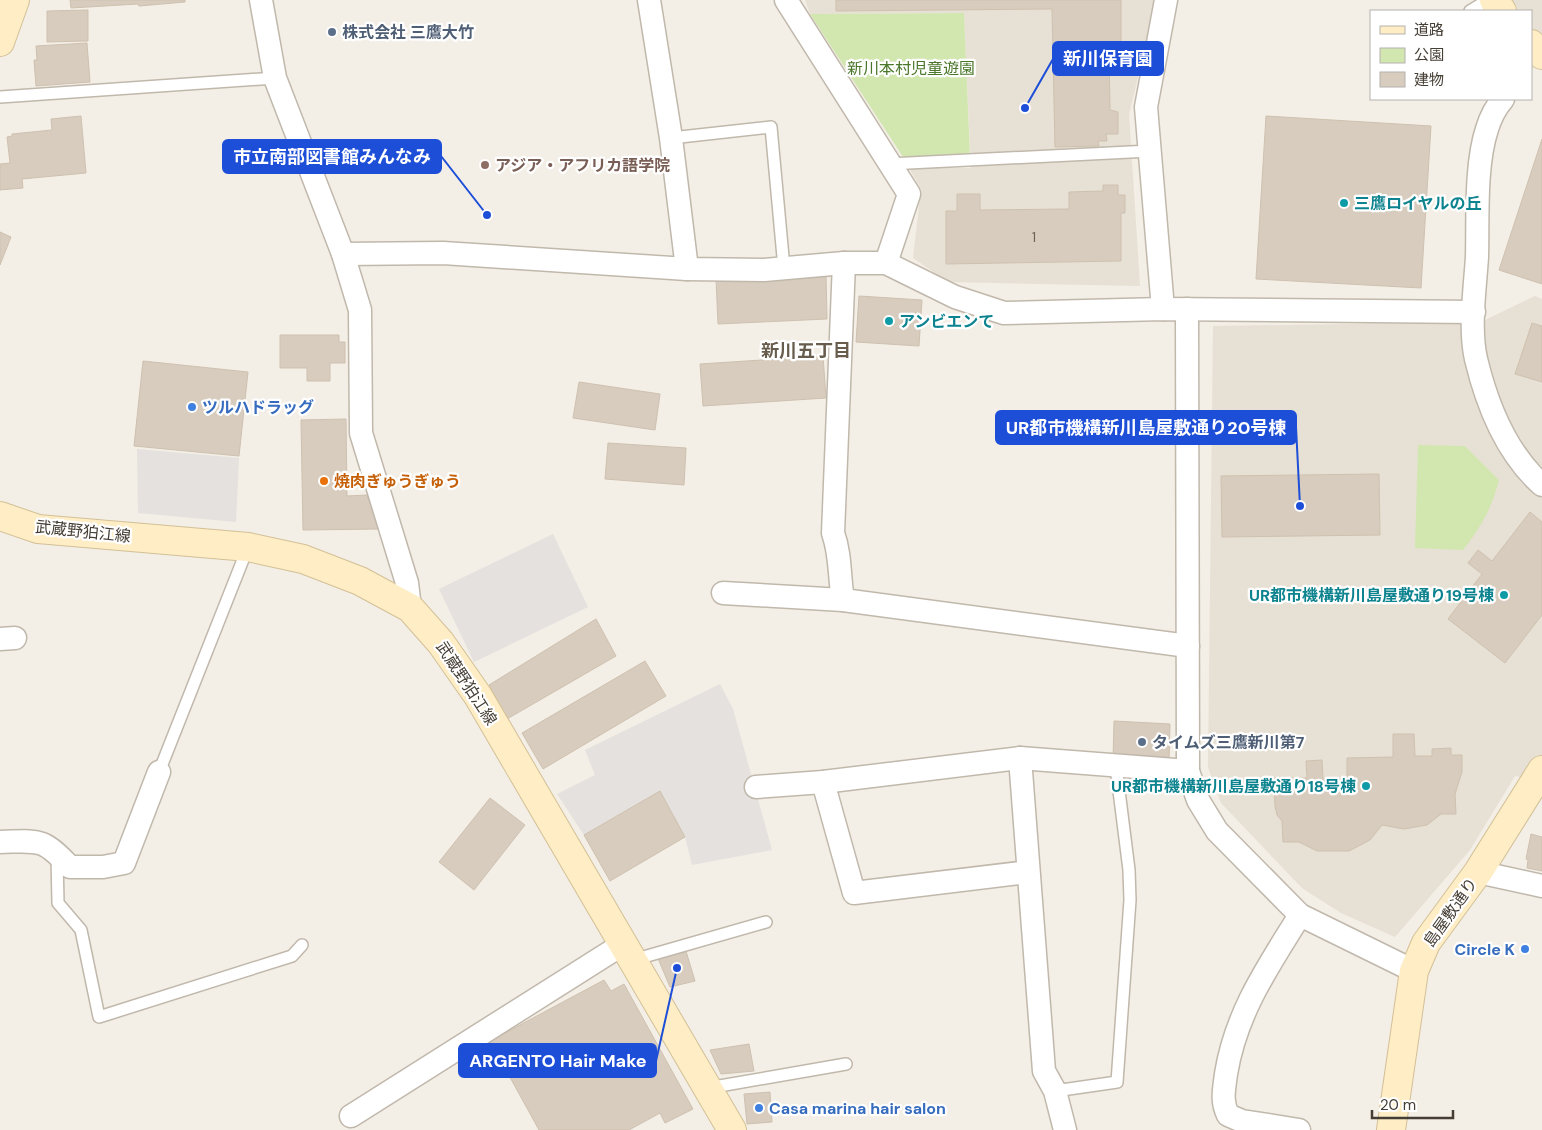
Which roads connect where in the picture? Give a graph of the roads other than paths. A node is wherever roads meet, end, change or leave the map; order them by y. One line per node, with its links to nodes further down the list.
1 (15, 0): 8 (main road)
2 (261, 0): 9 (street)
3 (649, 0): 12 (street)
4 (786, 0): 14 (street)
5 (1166, 0): 13 (street)
6 (1488, 0): 7 (lane)
7 (1472, 10)
8 (0, 42)
9 (275, 78): 10 (lane); 15 (street)
10 (0, 98)
11 (1502, 100): 22 (street)
12 (671, 138): 18 (lane); 19 (street)
13 (1150, 151): 14 (lane); 20 (street)
14 (889, 164): 17 (street)
15 (343, 254): 19 (street); 28 (street)
16 (844, 263): 17 (street); 18 (street); 27 (street)
17 (886, 263): 20 (street)
18 (784, 268): 19 (street)
19 (687, 269)
20 (1164, 309): 21 (street)
21 (1187, 309): 22 (street); 29 (street)
22 (1474, 312): 23 (street)
23 (1542, 485)
24 (0, 516): 25 (main road, 武蔵野狛江線)
25 (248, 547): 28 (main road, 武蔵野狛江線); 33 (lane)
26 (723, 593): 27 (street)
27 (843, 600): 29 (street)
28 (410, 608): 45 (main road, 武蔵野狛江線)
29 (1188, 646): 32 (street)
30 (1020, 758): 31 (street); 34 (street); 39 (street)
31 (1116, 767): 32 (street); 49 (lane)
32 (1188, 771): 42 (street)
33 (159, 772): 38 (street)
34 (823, 782): 36 (street); 39 (street)
35 (1539, 782): 40 (main road, 島屋敷通り)
36 (756, 787)
37 (0, 842): 38 (street)
38 (57, 853): 44 (lane)
39 (1028, 872): 49 (street)
40 (1478, 872): 41 (street); 46 (main road, 島屋敷通り)
41 (1542, 886)
42 (1300, 915): 46 (street); 51 (street)
43 (766, 922): 45 (lane)
44 (302, 945)
45 (628, 952): 48 (main road, 武蔵野狛江線); 50 (street)
46 (1414, 971): 55 (main road, 島屋敷通り)
47 (846, 1064): 48 (lane)
48 (706, 1088): 52 (main road, 武蔵野狛江線)
49 (1055, 1092): 53 (street)
50 (351, 1116)
51 (1241, 1126): 54 (street)
52 (732, 1130)
53 (1065, 1130)
54 (1299, 1130)
55 (1391, 1130)

